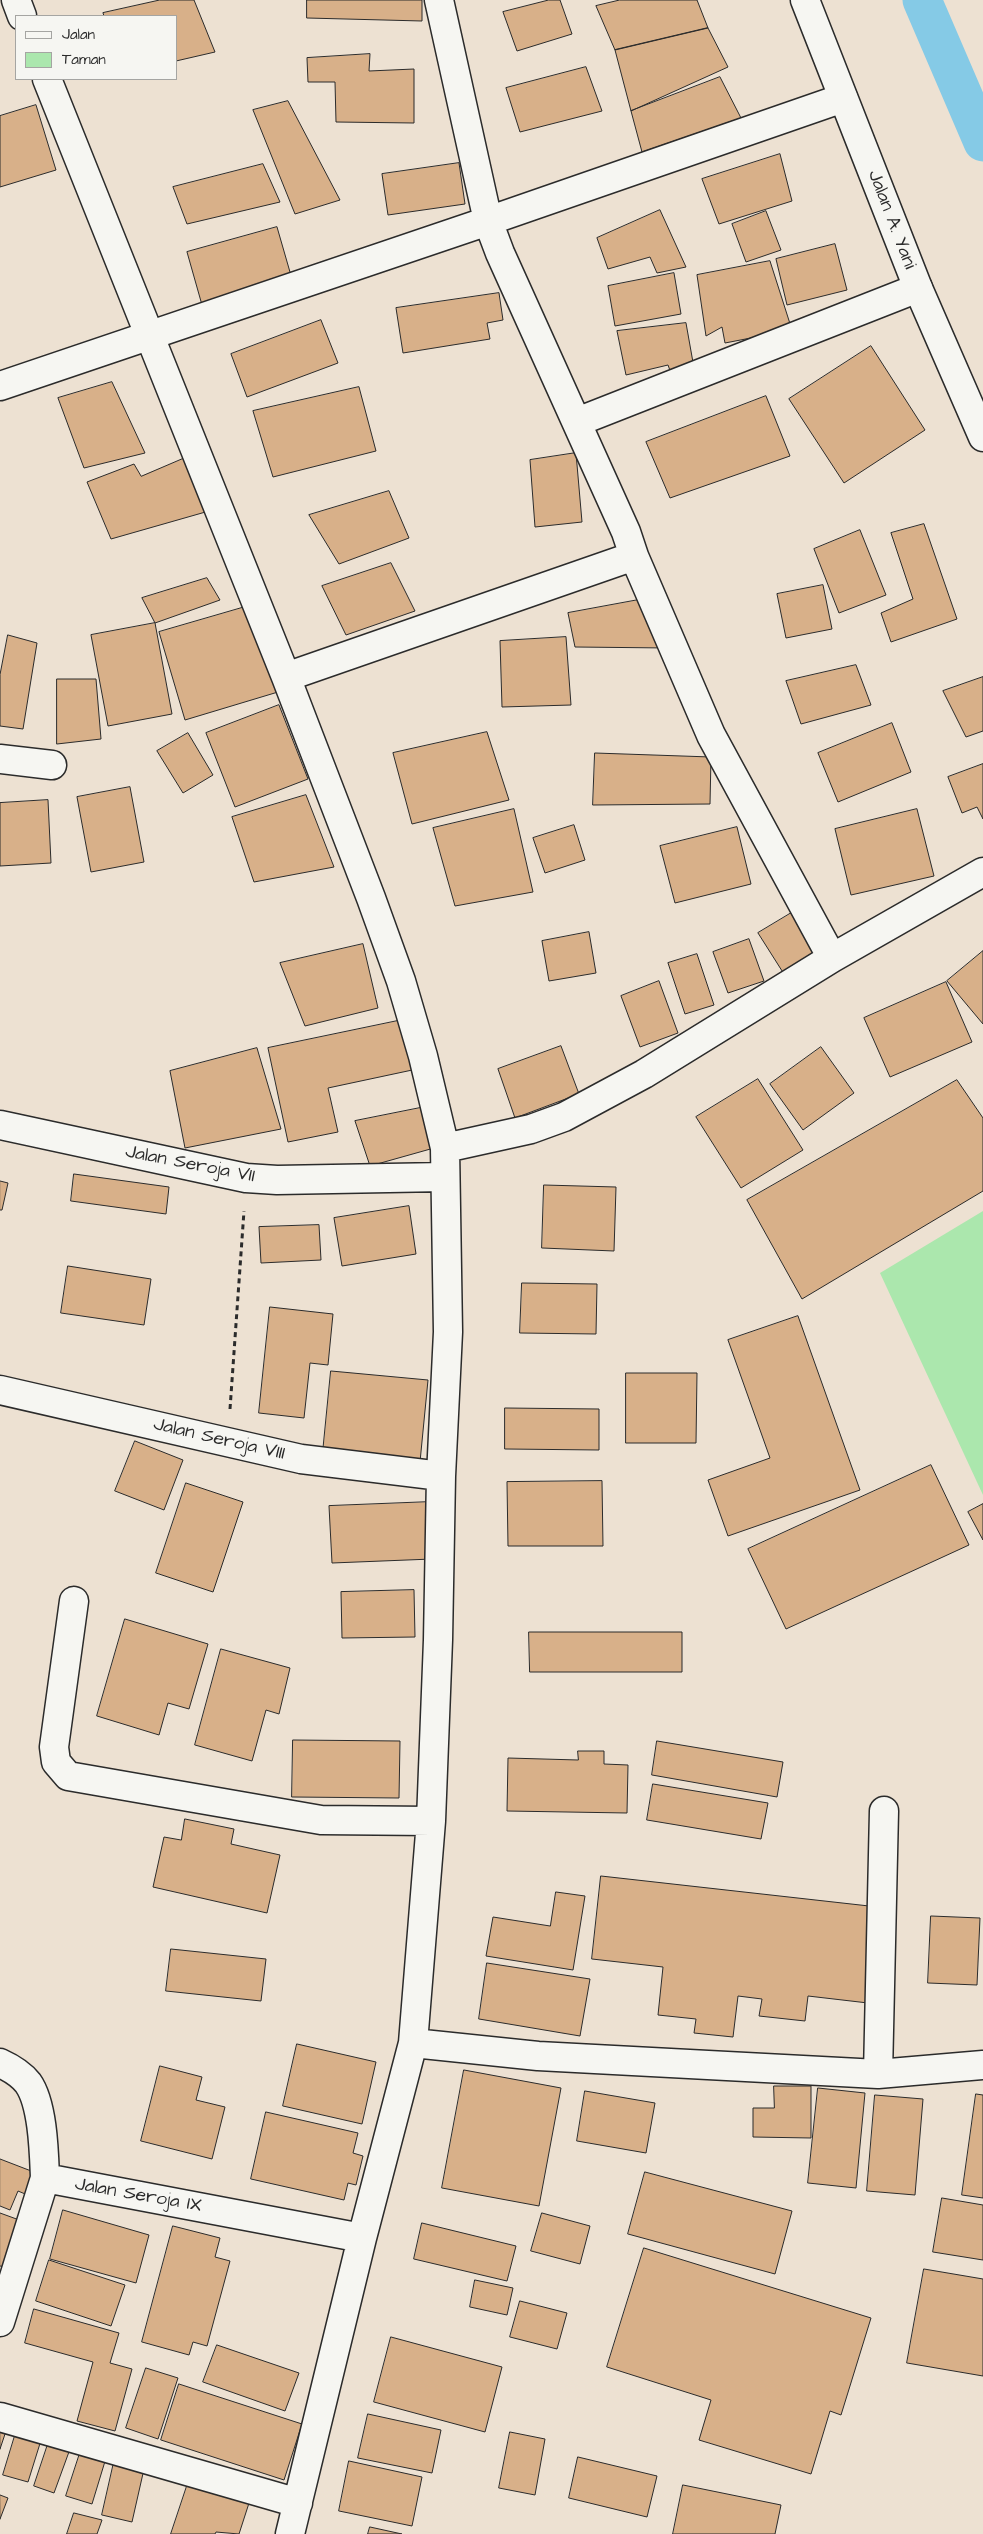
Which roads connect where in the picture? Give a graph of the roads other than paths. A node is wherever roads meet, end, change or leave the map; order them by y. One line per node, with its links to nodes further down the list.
1 (16, 0): 4 (main road)
2 (439, 0): 7 (main road)
3 (805, 0): 6 (main road, Jalan A. Yani)
4 (22, 15)
5 (47, 80): 9 (main road)
6 (843, 98): 7 (main road); 8 (main road, Jalan A. Yani)
7 (488, 221): 9 (main road); 11 (main road)
8 (918, 288): 11 (main road); 12 (main road, Jalan A. Yani)
9 (150, 336): 10 (main road); 14 (main road)
10 (0, 386)
11 (578, 422): 13 (main road)
12 (983, 437)
13 (634, 556): 14 (main road); 18 (main road)
14 (286, 677): 20 (main road)
15 (0, 760): 16 (main road)
16 (52, 765)
17 (983, 872): 18 (main road)
18 (832, 958): 20 (main road)
19 (0, 1125): 21 (main road, Jalan Seroja VII)
20 (445, 1148): 21 (main road)
21 (444, 1177): 23 (main road)
22 (0, 1390): 23 (main road, Jalan Seroja VIII)
23 (441, 1476): 26 (main road)
24 (74, 1601): 26 (main road)
25 (884, 1811): 30 (main road)
26 (431, 1821): 27 (main road)
27 (413, 2043): 30 (main road); 32 (main road)
28 (0, 2063): 31 (main road)
29 (983, 2065): 30 (main road)
30 (878, 2074)
31 (45, 2178): 32 (main road, Jalan Seroja IX); 33 (main road)
32 (362, 2238): 35 (main road)
33 (0, 2322)
34 (0, 2417): 35 (main road)
35 (298, 2503): 36 (main road)
36 (290, 2534)

